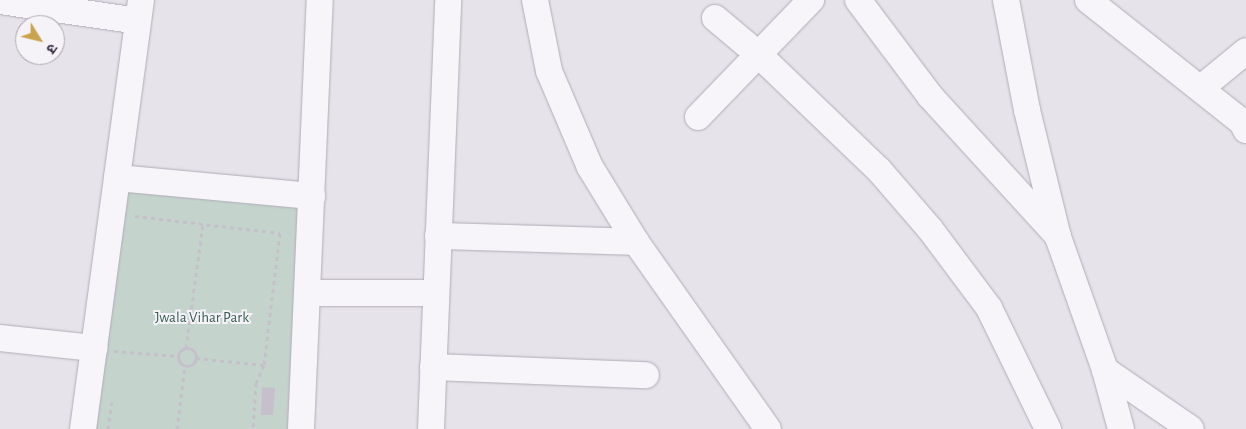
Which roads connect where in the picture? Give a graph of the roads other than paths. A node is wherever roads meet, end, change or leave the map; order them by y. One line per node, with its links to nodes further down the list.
1 (320, 0): 17 (street)
2 (448, 0): 18 (street)
3 (535, 0): 20 (street)
4 (811, 0): 12 (street)
5 (858, 0): 19 (street)
6 (1006, 0): 19 (street)
7 (1088, 0): 13 (street)
8 (0, 1): 9 (street)
9 (139, 11): 16 (street)
10 (716, 18): 12 (street)
11 (1246, 51): 13 (street)
12 (758, 54): 14 (street); 32 (street)
13 (1201, 88): 15 (street)
14 (698, 117)
15 (1246, 130)
16 (117, 178): 17 (street); 24 (street)
17 (312, 196): 21 (street)
18 (438, 236): 20 (street); 22 (street)
19 (1058, 237): 26 (street)
20 (629, 243): 31 (street)
21 (307, 293): 22 (street); 29 (street)
22 (436, 293): 25 (street)
23 (0, 338): 24 (street)
24 (106, 350): 28 (street)
25 (433, 367): 27 (street); 30 (street)
26 (1105, 370): 33 (street); 34 (street)
27 (646, 374)
28 (82, 429)
29 (301, 429)
30 (431, 429)
31 (768, 429)
32 (1048, 429)
33 (1121, 429)
34 (1191, 429)

